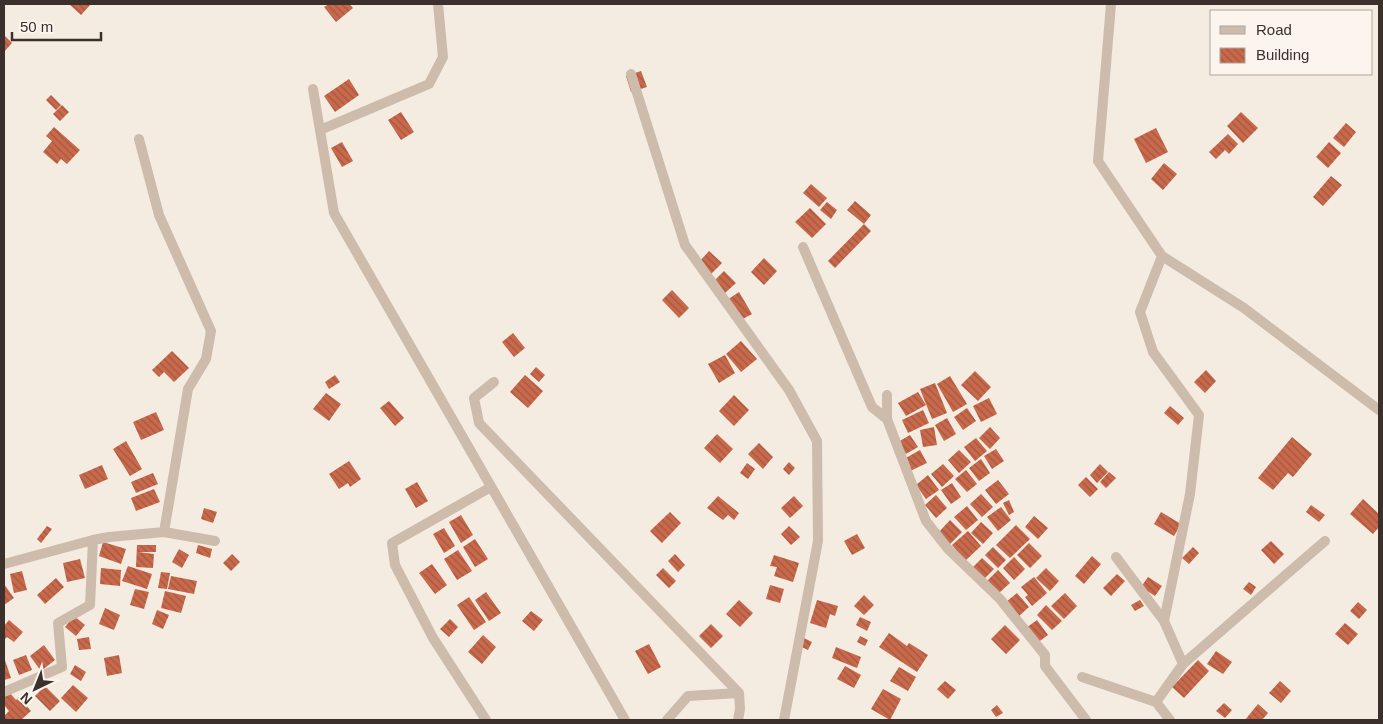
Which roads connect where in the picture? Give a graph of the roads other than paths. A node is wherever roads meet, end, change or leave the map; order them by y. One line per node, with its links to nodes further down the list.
1 (438, 4): 5 (street)
2 (1111, 4): 8 (street)
3 (631, 74): 30 (street)
4 (313, 88): 5 (street)
5 (320, 130): 13 (street)
6 (139, 139): 14 (street)
7 (803, 247): 12 (street)
8 (1162, 256): 11 (street); 20 (street)
9 (494, 382): 24 (street)
10 (886, 395): 12 (street)
11 (1379, 410)
12 (887, 419): 31 (street)
13 (491, 487): 26 (street); 27 (street)
14 (164, 532): 15 (street); 17 (street)
15 (93, 540): 19 (street); 23 (street)
16 (1325, 540): 21 (street)
17 (214, 542)
18 (1116, 557): 20 (street)
19 (4, 564)
20 (1164, 621): 21 (street)
21 (1183, 664): 25 (street)
22 (1082, 677): 25 (street)
23 (4, 692)
24 (739, 693): 28 (street); 29 (street)
25 (1156, 702): 32 (street)
26 (486, 720)
27 (625, 720)
28 (668, 720)
29 (738, 720)
30 (784, 720)
31 (1086, 720)
32 (1170, 720)

